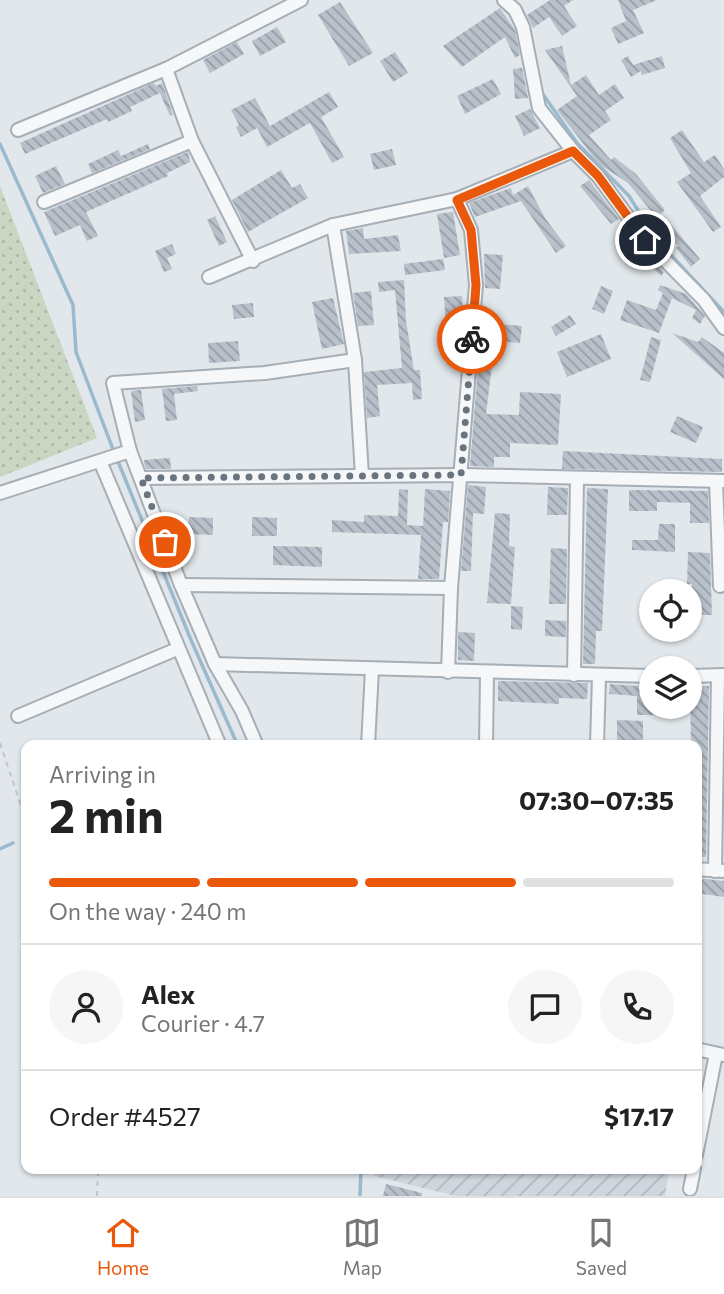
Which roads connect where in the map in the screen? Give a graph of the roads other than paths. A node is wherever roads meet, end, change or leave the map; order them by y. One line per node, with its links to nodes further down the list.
1 (301, 0): 3 (street)
2 (504, 0): 6 (street)
3 (166, 69): 4 (street); 5 (street)
4 (19, 130)
5 (192, 141): 8 (street); 10 (street)
6 (573, 151): 7 (street); 12 (street)
7 (457, 200): 9 (street); 15 (street)
8 (44, 202)
9 (333, 225): 10 (street); 13 (street)
10 (253, 261): 11 (street)
11 (209, 277)
12 (724, 328)
13 (355, 360): 14 (street); 16 (street)
14 (115, 456): 17 (street); 20 (street); 24 (street)
15 (461, 475): 16 (street); 18 (street); 23 (street)
16 (362, 476): 17 (street)
17 (141, 478): 21 (street)
18 (577, 478): 19 (street); 29 (street)
19 (720, 481): 22 (street)
20 (0, 493)
21 (181, 585): 23 (street); 25 (street)
22 (720, 586)
23 (451, 588): 27 (street)
24 (177, 649): 34 (street); 35 (street)
25 (215, 664): 26 (street); 36 (street)
26 (372, 670): 27 (street); 37 (street)
27 (448, 672): 28 (street)
28 (487, 673): 29 (street); 38 (street)
29 (574, 675): 30 (street)
30 (599, 676): 31 (street); 39 (street)
31 (639, 676)
32 (702, 676): 33 (street)
33 (721, 676): 40 (street)
34 (18, 716)
35 (217, 740)
36 (254, 740)
37 (368, 740)
38 (486, 740)
39 (597, 740)
40 (719, 871)
41 (702, 1050): 42 (street)
42 (720, 1055): 43 (street)
43 (702, 1131)
44 (693, 1174): 45 (street)
45 (690, 1189)

